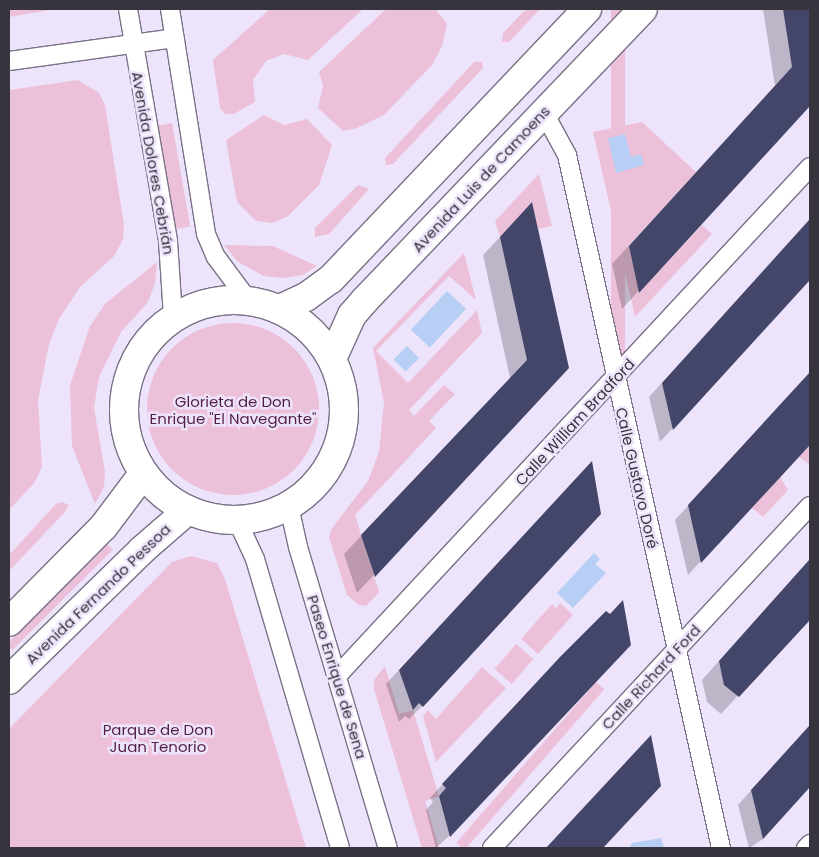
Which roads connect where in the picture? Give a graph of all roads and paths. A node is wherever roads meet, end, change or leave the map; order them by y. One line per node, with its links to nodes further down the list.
1 (128, 9): 6 (street, Avenida Dolores Cebrián)
2 (170, 9): 5 (street)
3 (587, 9): 11 (main road)
4 (643, 9): 8 (main road, Avenida Luis de Camoens)
5 (174, 38): 6 (street); 10 (street)
6 (132, 42): 7 (street); 12 (street, Avenida Dolores Cebrián)
7 (9, 61)
8 (543, 111): 13 (main road, Avenida Luis de Camoens); 14 (street, Calle Gustavo Doré)
9 (810, 166): 14 (street, Calle William Bradford)
10 (248, 300): 11 (main road); 12 (main road)
11 (280, 309): 13 (main road)
12 (173, 317): 15 (main road)
13 (332, 359): 16 (main road)
14 (615, 378): 21 (street, Calle Gustavo Doré); 22 (street, Calle William Bradford)
15 (143, 474): 18 (main road); 20 (main road)
16 (289, 506): 19 (main road); 22 (street, Paseo Enrique de Sena)
17 (810, 506): 21 (street, Calle Richard Ford)
18 (188, 510): 19 (main road); 23 (main road, Avenida Fernando Pessoa)
19 (236, 520): 25 (street)
20 (9, 622)
21 (676, 650): 27 (street, Calle Richard Ford); 28 (street, Calle Gustavo Doré)
22 (337, 676): 26 (street, Paseo Enrique de Sena)
23 (9, 680)
24 (810, 844): 29 (street)
25 (340, 848)
26 (388, 848)
27 (492, 848)
28 (721, 848)
29 (806, 848)

